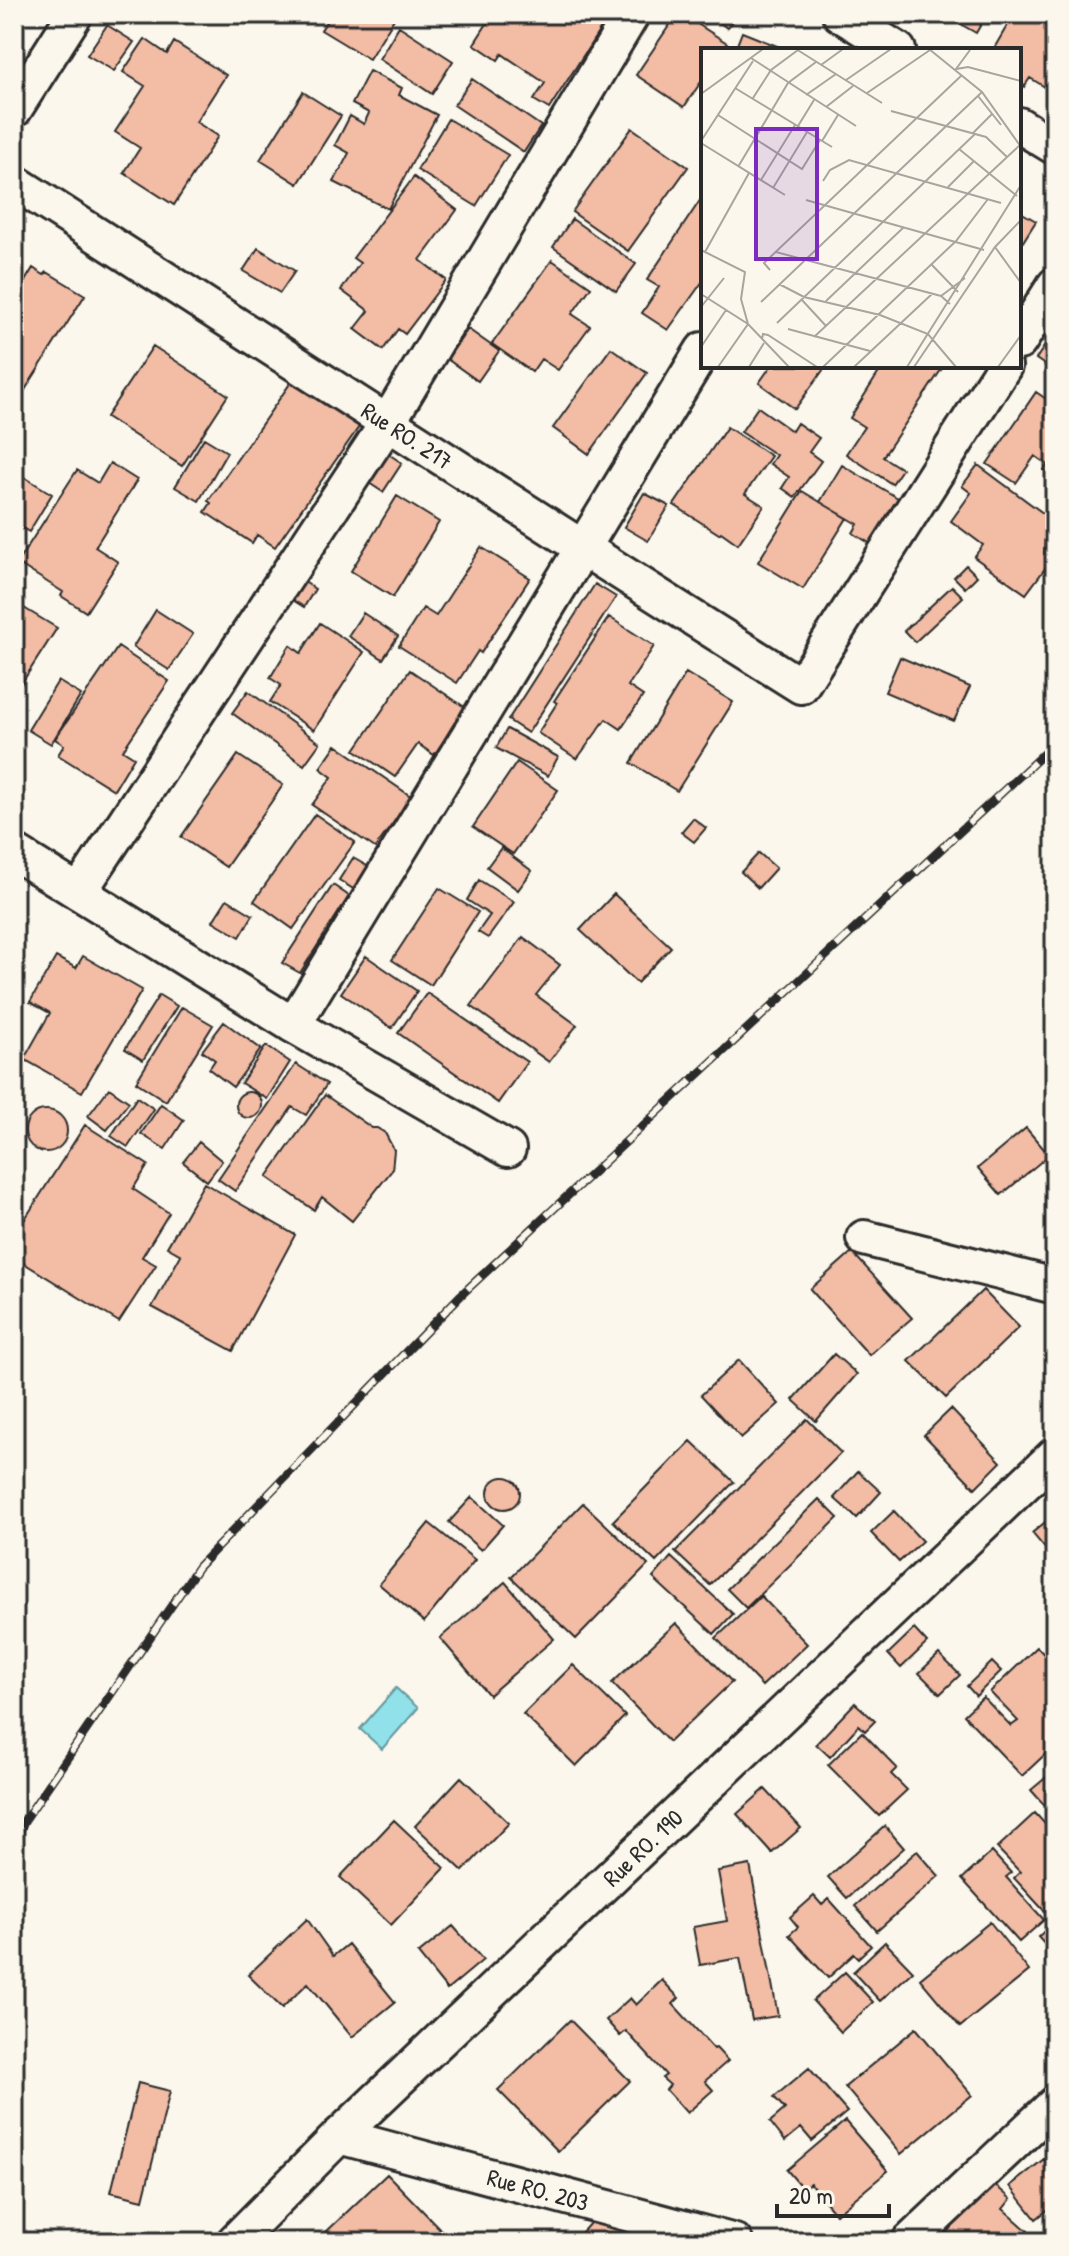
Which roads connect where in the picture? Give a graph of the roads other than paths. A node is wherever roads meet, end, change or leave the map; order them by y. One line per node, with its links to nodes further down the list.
1 (75, 14): 5 (street)
2 (632, 14): 13 (street)
3 (840, 14): 4 (street)
4 (892, 48)
5 (14, 110)
6 (1021, 126): 7 (street)
7 (1055, 147)
8 (14, 182): 13 (street, Rue RO. 217)
9 (1055, 285): 10 (street)
10 (1021, 339)
11 (701, 353): 14 (street)
12 (1003, 368): 14 (street, Rue RO. 217)
13 (388, 422): 14 (street, Rue RO. 217); 16 (street)
14 (581, 549): 17 (street)
15 (14, 852): 16 (street)
16 (79, 892): 17 (street)
17 (293, 1025): 18 (street)
18 (508, 1149)
19 (864, 1238): 20 (street)
20 (1055, 1286)
21 (1055, 1455): 23 (street, Rue RO. 190)
22 (1055, 2104): 26 (street)
23 (339, 2136): 24 (street, Rue RO. 190); 25 (street, Rue RO. 203)
24 (234, 2242)
25 (735, 2242)
26 (909, 2242)

